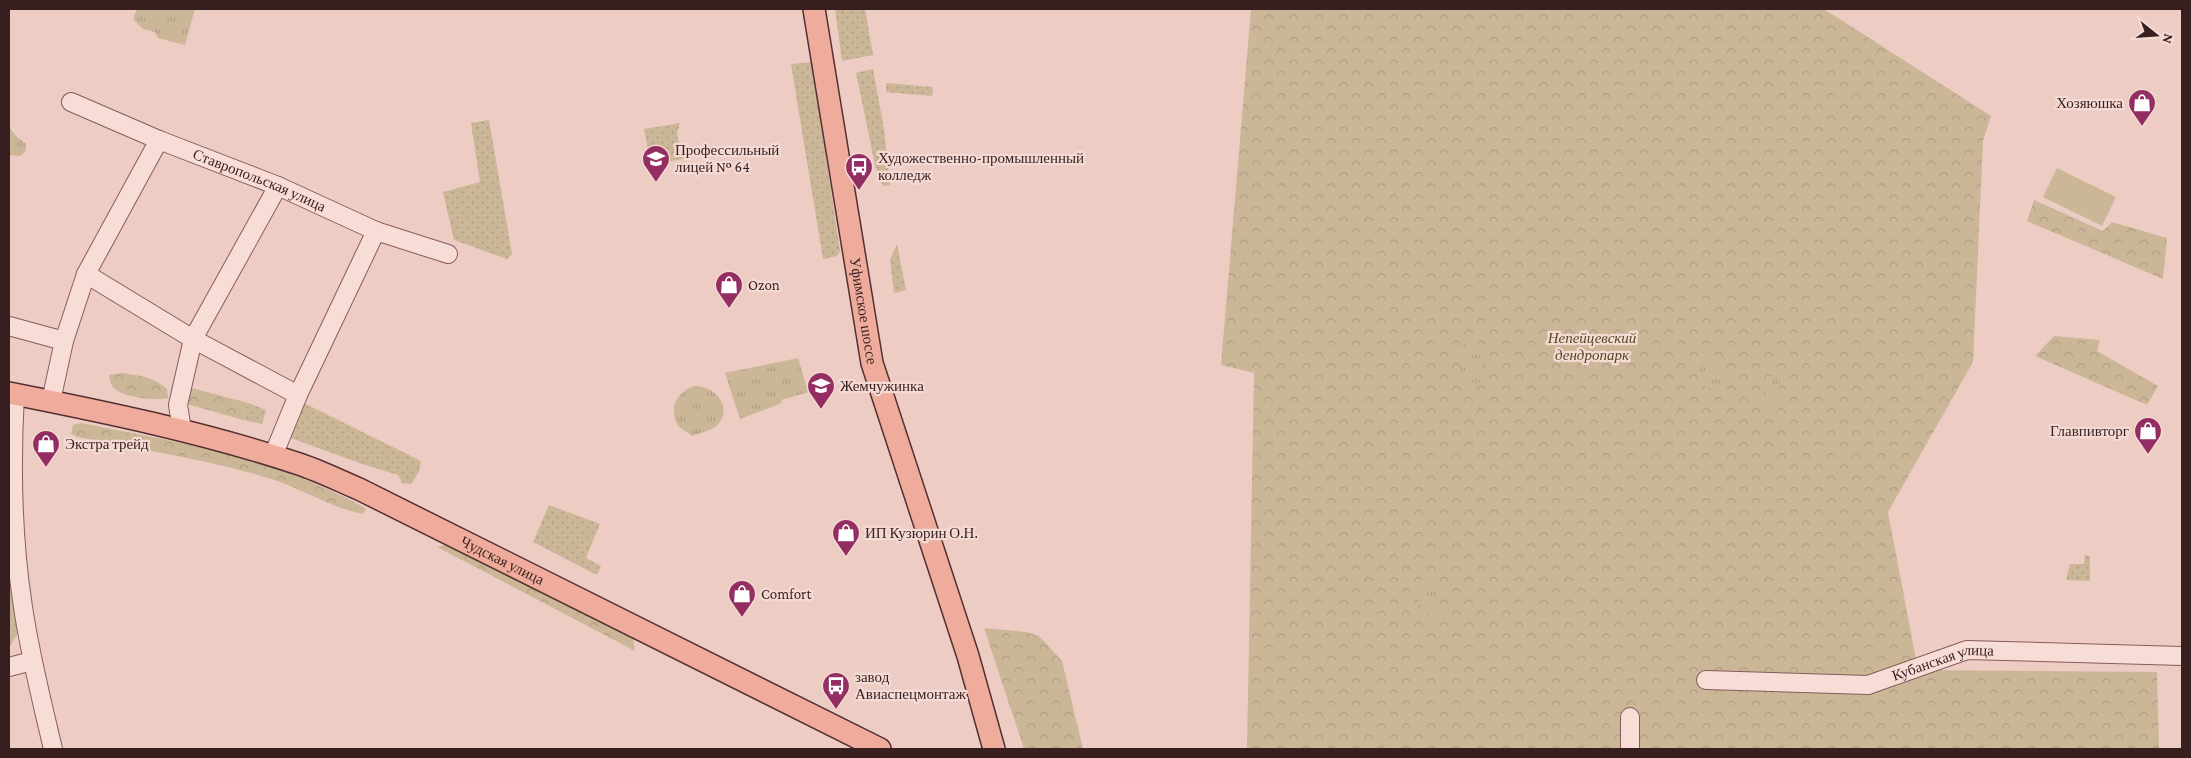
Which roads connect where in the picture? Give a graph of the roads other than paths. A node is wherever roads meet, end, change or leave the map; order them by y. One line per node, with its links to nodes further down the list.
1 (814, 9): 23 (main road, Уфимское шоссе)
2 (70, 102): 3 (street, Ставропольская улица)
3 (159, 140): 4 (street, Ставропольская улица); 7 (street)
4 (278, 186): 5 (street, Ставропольская улица); 9 (street)
5 (376, 231): 6 (street, Ставропольская улица); 11 (street)
6 (448, 254)
7 (86, 274): 9 (street); 10 (street)
8 (9, 326): 10 (street)
9 (193, 340): 11 (street); 14 (street)
10 (64, 341): 13 (street)
11 (298, 395): 15 (street)
12 (11, 400): 13 (main road, Чудская улица); 17 (street)
13 (51, 401): 14 (main road, Чудская улица)
14 (182, 430): 15 (main road, Чудская улица)
15 (273, 456): 22 (main road, Чудская улица)
16 (2182, 656): 19 (street, Кубанская улица)
17 (32, 661): 18 (street); 21 (street)
18 (9, 668)
19 (1706, 680)
20 (1630, 717): 24 (street)
21 (53, 749)
22 (880, 749)
23 (994, 749)
24 (1630, 749)

